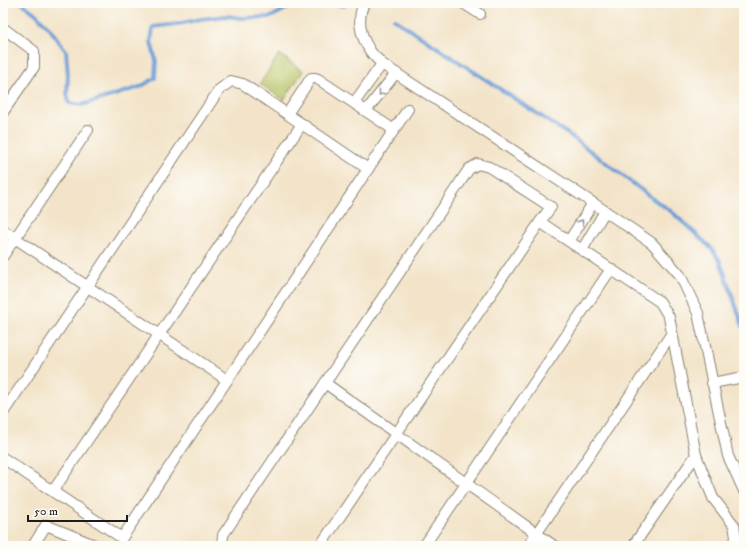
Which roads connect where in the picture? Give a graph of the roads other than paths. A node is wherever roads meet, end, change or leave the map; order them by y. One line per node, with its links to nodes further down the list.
1 (364, 3): 5 (street)
2 (463, 3): 3 (street)
3 (480, 14)
4 (3, 28): 10 (street)
5 (382, 64): 6 (street); 7 (street)
6 (396, 74): 9 (street, one-way to 9); 16 (street)
7 (354, 103): 9 (street); 11 (street)
8 (408, 109): 14 (street)
9 (366, 111): 14 (street)
10 (3, 112)
11 (287, 114): 12 (street); 25 (street)
12 (302, 124): 15 (street); 27 (street)
13 (88, 130): 20 (street)
14 (394, 130): 15 (street)
15 (368, 169): 29 (street)
16 (593, 203): 17 (street); 21 (street, one-way to 16)
17 (605, 211): 22 (street); 31 (street)
18 (540, 222): 21 (street); 30 (street); 33 (street)
19 (3, 230): 20 (street)
20 (15, 238): 23 (street); 25 (street)
21 (568, 241): 22 (street)
22 (582, 250): 24 (street)
23 (3, 256)
24 (610, 269): 26 (street); 36 (street)
25 (87, 286): 27 (street); 32 (street)
26 (672, 333): 34 (street); 39 (street)
27 (159, 334): 29 (street); 37 (street)
28 (744, 377): 31 (street)
29 (227, 380): 37 (street)
30 (325, 383): 33 (street); 42 (street)
31 (712, 383): 38 (street)
32 (3, 413)
33 (396, 434): 36 (street); 43 (street)
34 (696, 455): 47 (street); 48 (street)
35 (3, 458): 37 (street)
36 (466, 484): 39 (street); 44 (street)
37 (53, 491)
38 (744, 491)
39 (537, 534): 45 (street); 46 (street)
40 (33, 546): 41 (street)
41 (97, 546)
42 (222, 546)
43 (320, 546)
44 (424, 546)
45 (528, 546)
46 (554, 546)
47 (633, 546)
48 (734, 546)

